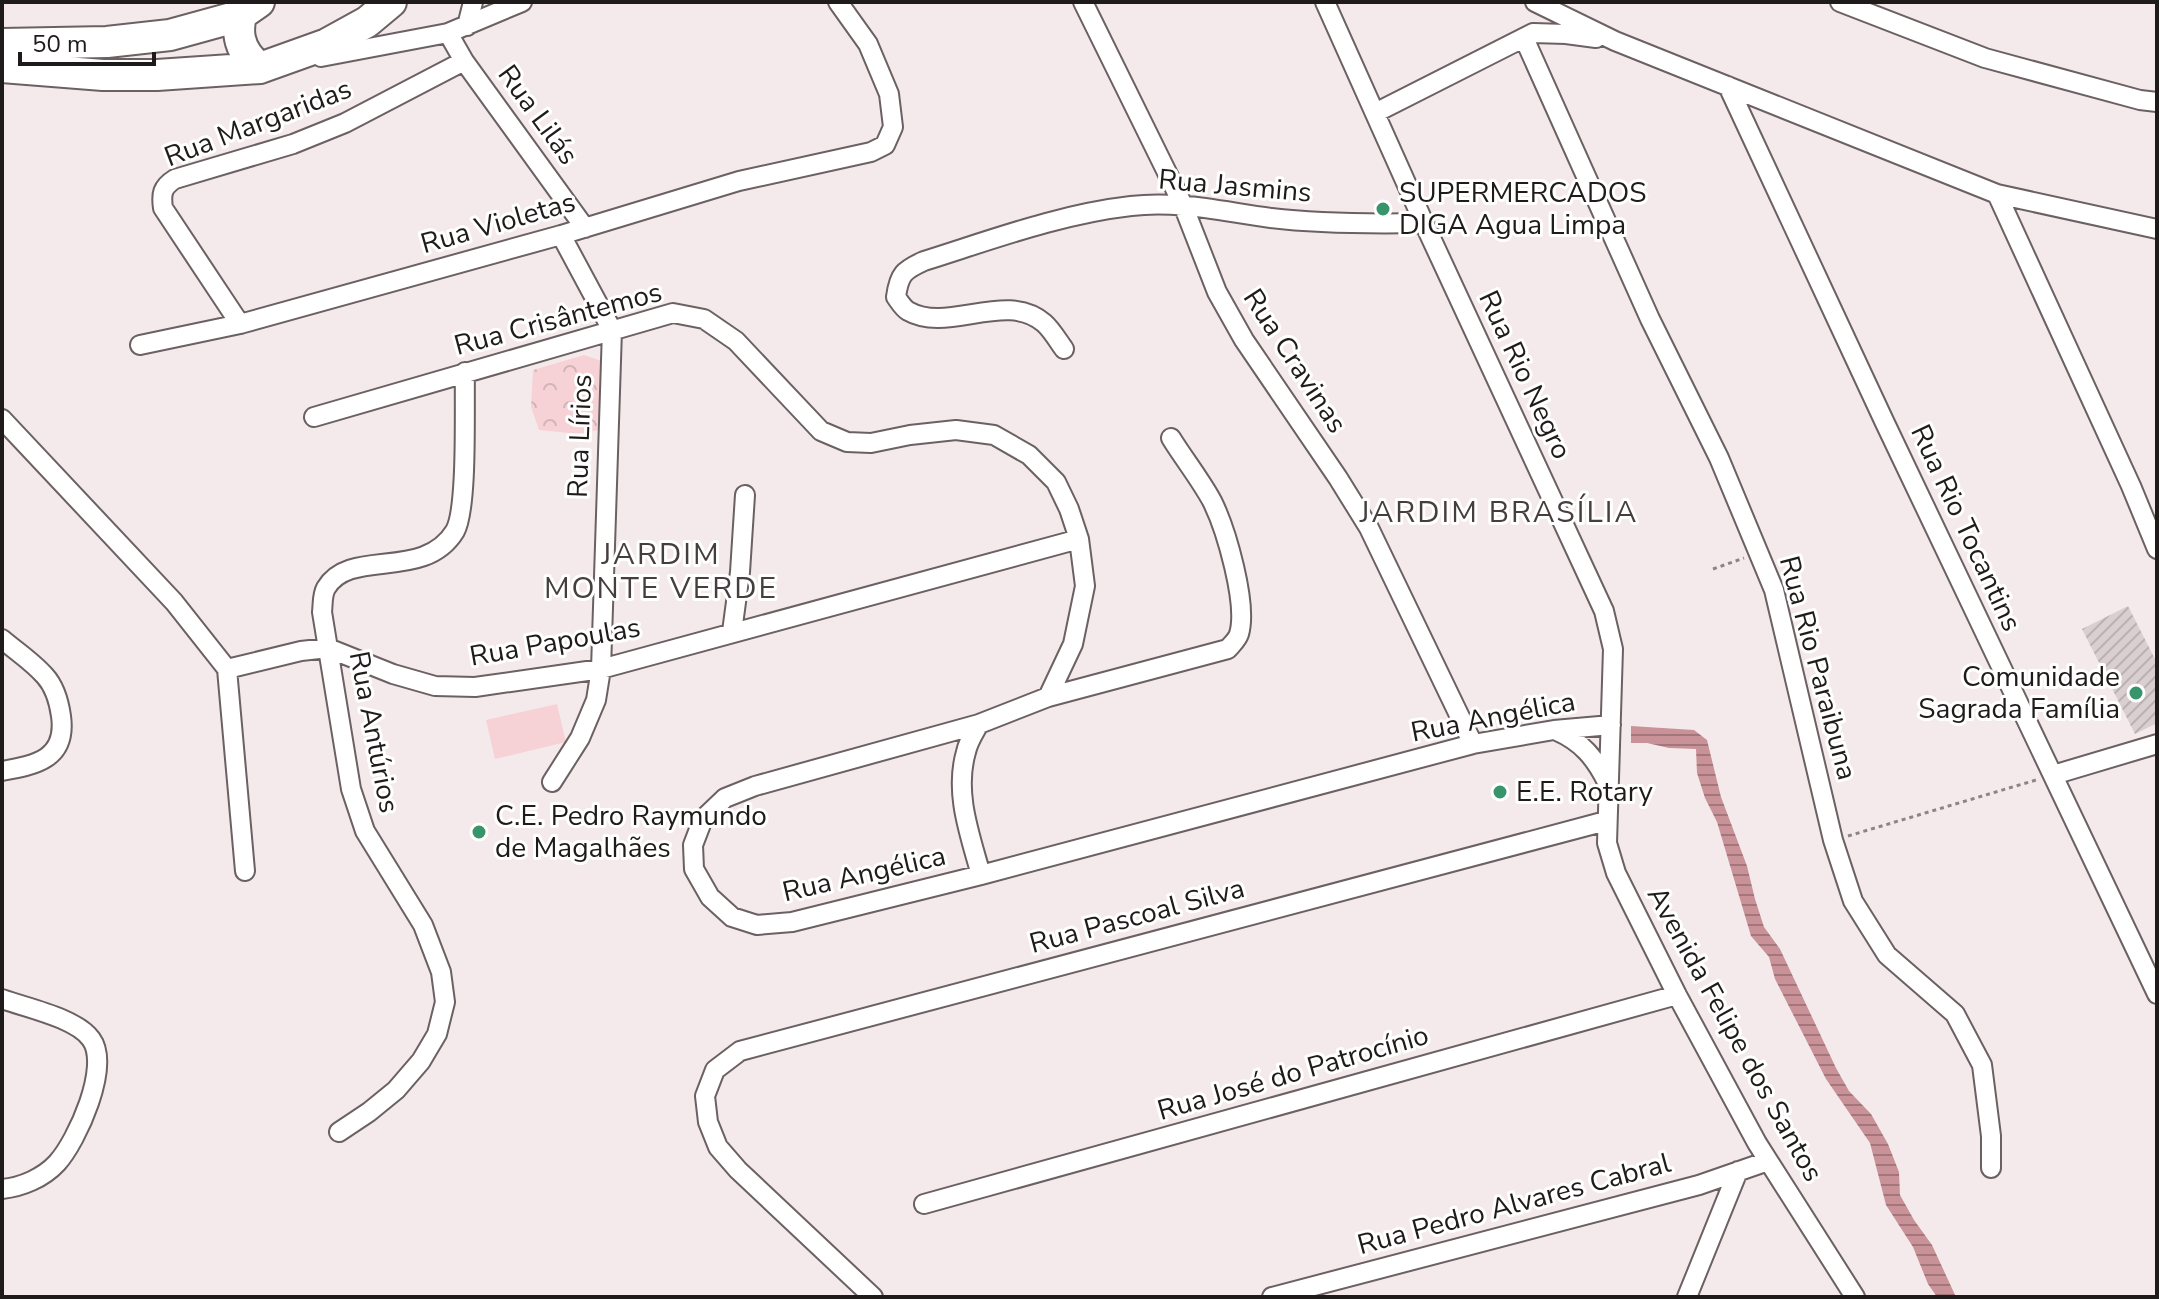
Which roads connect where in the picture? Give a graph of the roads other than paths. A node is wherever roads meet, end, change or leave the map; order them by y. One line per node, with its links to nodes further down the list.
1 (391, 2): 18 (main road)
2 (473, 2): 11 (street)
3 (522, 2): 11 (street)
4 (838, 2): 25 (street, Rua Violetas)
5 (1083, 2): 23 (street, Rua Cravinas)
6 (1325, 2): 21 (street, Rua Rio Negro)
7 (1526, 2): 13 (street, Rua Rio Paraibuna)
8 (1535, 2): 14 (street)
9 (1840, 2): 20 (street)
10 (248, 7): 15 (main road); 18 (main road)
11 (467, 26): 12 (street)
12 (448, 33): 16 (street, Rua Lilás); 18 (street)
13 (1528, 36): 14 (street); 21 (street); 62 (street, Rua Rio Paraibuna)
14 (1615, 41): 19 (street)
15 (2, 44)
16 (464, 61): 25 (street, Rua Lilás); 28 (street, Rua Margaridas)
17 (2, 67): 18 (main road)
18 (260, 68)
19 (1728, 86): 22 (street); 51 (street, Rua Rio Tocantins)
20 (2157, 102)
21 (1375, 113): 24 (street, Rua Rio Negro)
22 (1997, 194): 26 (street); 38 (street)
23 (1183, 205): 24 (street, Rua Jasmins); 31 (street, Rua Jasmins); 48 (street, Rua Cravinas)
24 (1424, 223): 46 (street, Rua Rio Negro)
25 (585, 228): 27 (street, Rua Violetas)
26 (2157, 229)
27 (561, 235): 28 (street, Rua Violetas); 29 (street)
28 (240, 324): 30 (street, Rua Violetas)
29 (612, 330): 32 (street, Rua Crisântemos); 37 (street, Rua Crisântemos); 43 (street, Rua Lírios)
30 (140, 345)
31 (1064, 349)
32 (465, 372): 33 (street, Rua Crisântemos); 41 (street, Rua Antúrios)
33 (314, 417)
34 (2, 419): 42 (street)
35 (1171, 438): 44 (street, Rua Angélica)
36 (745, 495): 39 (street)
37 (1079, 539): 39 (street, Rua Papoulas); 44 (street, Rua Crisântemos)
38 (2157, 549)
39 (732, 632): 43 (street, Rua Papoulas)
40 (2, 639): 50 (street)
41 (328, 648): 42 (street); 43 (street, Rua Papoulas); 60 (street, Rua Antúrios)
42 (227, 669): 55 (street)
43 (601, 669): 52 (street, Rua Lírios)
44 (1048, 697): 45 (street, Rua Angélica)
45 (979, 724): 56 (street); 56 (street, Rua Angélica)
46 (1611, 725): 47 (street, Rua Angélica); 53 (street, Rua Rio Negro)
47 (1554, 730): 48 (street, Rua Angélica); 53 (street)
48 (1473, 744): 56 (street, Rua Angélica)
49 (2157, 744): 51 (street)
50 (2, 771)
51 (2053, 775): 57 (street, Rua Rio Tocantins)
52 (552, 782)
53 (1608, 785): 54 (street, Avenida Felipe dos Santos)
54 (1606, 821): 58 (street, Avenida Felipe dos Santos); 67 (street, Rua Pascoal Silva)
55 (245, 871)
56 (981, 875)
57 (2157, 994)
58 (1677, 995): 61 (street, Avenida Felipe dos Santos); 65 (street, Rua José do Patrocínio)
59 (2, 999): 64 (street)
60 (339, 1132)
61 (1768, 1161): 63 (street, Rua Pedro Alvares Cabral); 70 (street, Avenida Felipe dos Santos)
62 (1991, 1168)
63 (1738, 1171): 66 (street, Rua Pedro Alvares Cabral); 69 (street)
64 (2, 1189)
65 (924, 1204)
66 (1324, 1290): 68 (street, Rua Pedro Alvares Cabral)
67 (873, 1297)
68 (1272, 1297)
69 (1687, 1297)
70 (1855, 1297)

